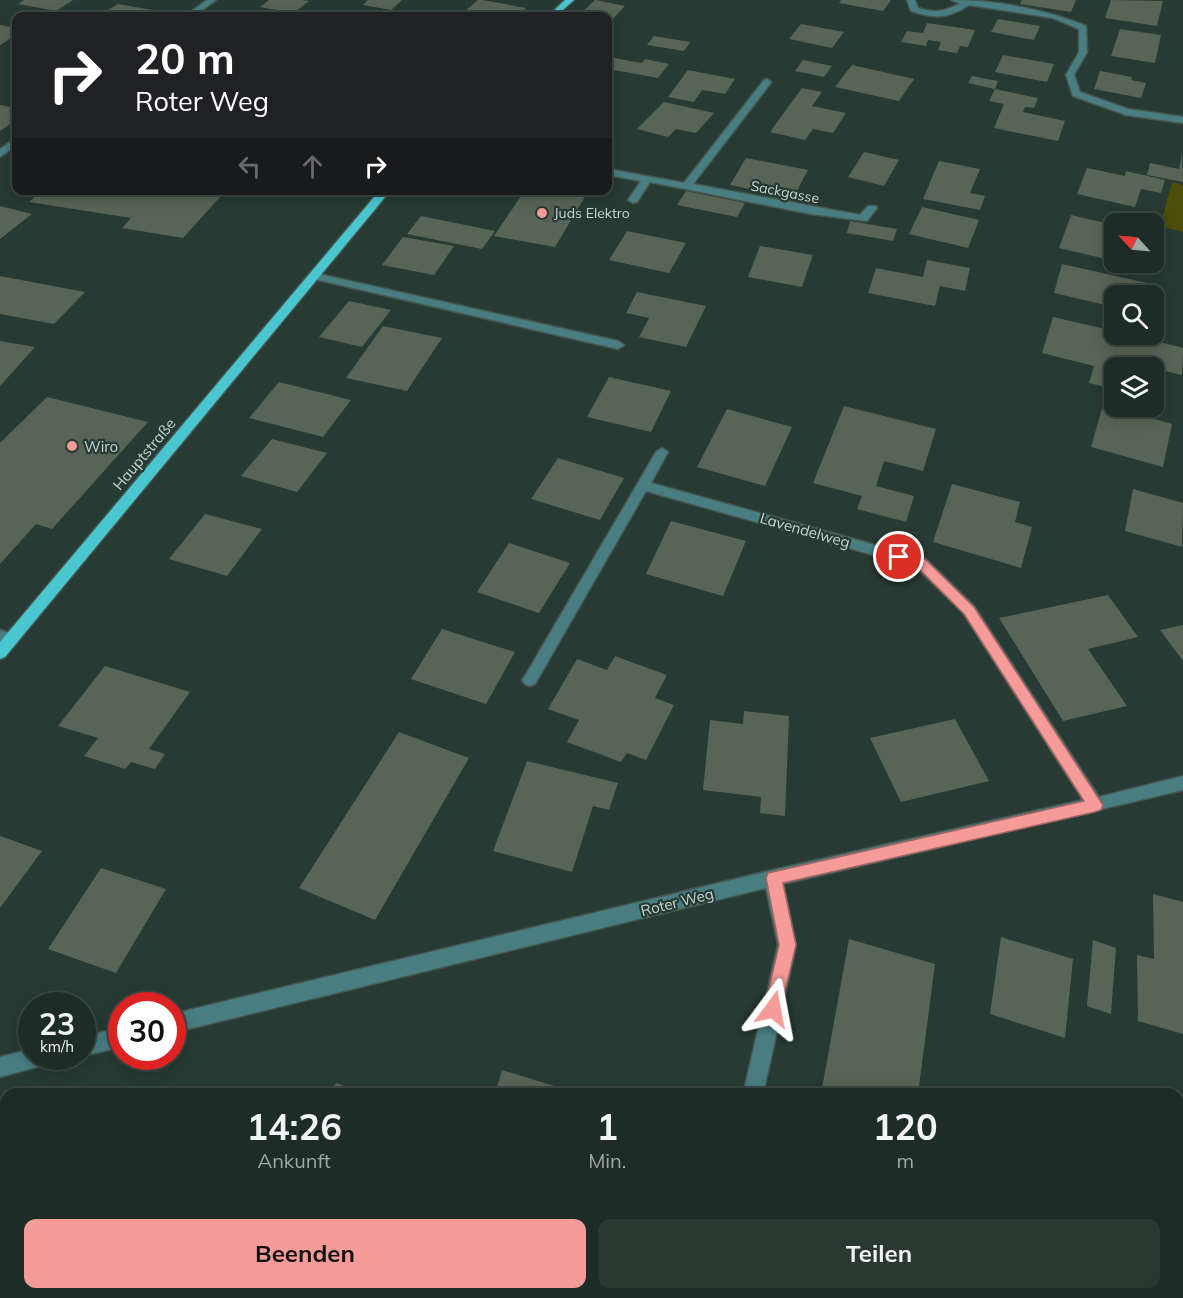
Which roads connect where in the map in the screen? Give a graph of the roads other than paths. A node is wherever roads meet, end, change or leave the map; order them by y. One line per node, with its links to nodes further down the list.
1 (212, 0): 6 (street)
2 (570, 0): 7 (main road)
3 (911, 0): 5 (street)
4 (955, 0): 5 (street)
5 (967, 2): 9 (street)
6 (195, 12)
7 (556, 12)
8 (767, 82): 12 (street)
9 (1183, 120)
10 (612, 173): 11 (street, Sackgasse)
11 (647, 180): 12 (street, Sackgasse); 14 (street)
12 (687, 186): 15 (street, Sackgasse)
13 (382, 195): 16 (main road, Hauptstraße)
14 (633, 200)
15 (872, 208)
16 (314, 276): 17 (street); 20 (main road, Hauptstraße)
17 (618, 345)
18 (662, 452): 19 (street)
19 (643, 485): 22 (street); 24 (street, Lavendelweg)
20 (6, 638): 21 (main road, Hauptstraße)
21 (0, 653)
22 (530, 680)
23 (1183, 783): 24 (street, Roter Weg)
24 (1095, 805): 25 (street, Roter Weg)
25 (774, 878): 26 (street, Roter Weg); 29 (street)
26 (186, 1021)
27 (18, 1062): 28 (street)
28 (0, 1067)
29 (754, 1088)

